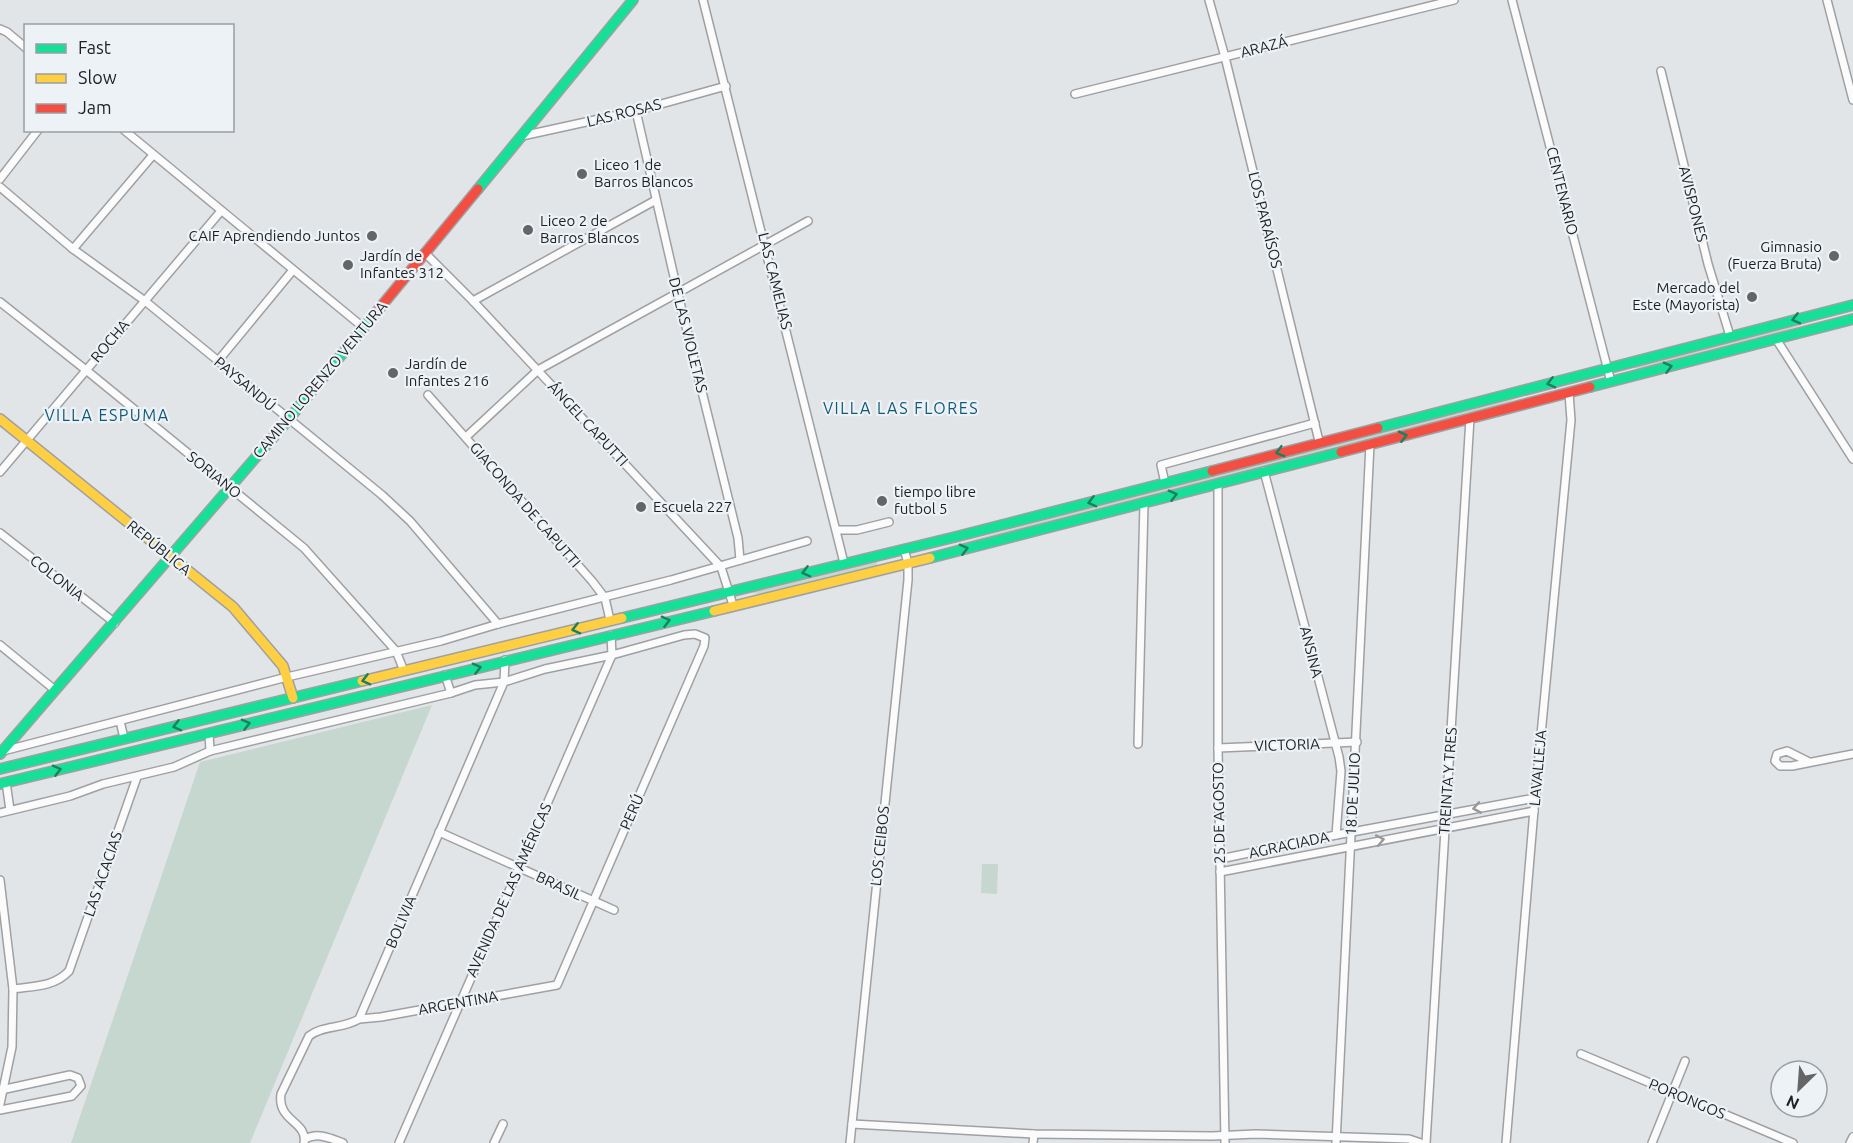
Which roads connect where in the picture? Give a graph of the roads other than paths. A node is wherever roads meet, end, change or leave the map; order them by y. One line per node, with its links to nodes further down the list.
1 (633, 0): 18 (main road, CAMINO LORENZO VENTURA)
2 (703, 0): 12 (street, LAS CAMELIAS)
3 (1209, 0): 9 (street, LOS PARAÍSOS)
4 (1454, 0): 9 (street, ARAZÁ)
5 (1512, 0): 39 (street, CENTENARIO)
6 (1827, 0): 11 (street)
7 (0, 29): 8 (street)
8 (24, 46)
9 (1225, 57): 13 (street, ARAZÁ); 48 (street, LOS PARAÍSOS)
10 (1661, 71): 36 (street, AVISPONES)
11 (1849, 71): 14 (street)
12 (726, 86): 15 (street, LAS ROSAS); 25 (street, LAS CAMELIAS)
13 (1075, 94)
14 (1853, 100)
15 (636, 111): 18 (street, LAS ROSAS); 22 (street, DE LAS VIOLETAS)
16 (36, 132): 20 (street)
17 (126, 132): 19 (street)
18 (521, 136): 27 (main road, CAMINO LORENZO VENTURA)
19 (153, 155): 23 (street); 26 (street)
20 (0, 179)
21 (0, 187): 26 (street, PAYSANDÚ)
22 (656, 200): 29 (street, DE LAS VIOLETAS); 31 (street)
23 (221, 211): 28 (street); 30 (street, ROCHA)
24 (808, 221): 25 (street)
25 (766, 246): 29 (street); 61 (street, LAS CAMELIAS)
26 (73, 249): 30 (street, PAYSANDÚ)
27 (425, 253): 31 (street, ÁNGEL CAPUTTI); 35 (main road, CAMINO LORENZO VENTURA)
28 (293, 270): 35 (street); 38 (street)
29 (678, 294): 41 (street); 66 (street, DE LAS VIOLETAS)
30 (145, 301): 38 (street, PAYSANDÚ); 40 (street, ROCHA)
31 (473, 301): 41 (street, ÁNGEL CAPUTTI)
32 (0, 302): 40 (street, SORIANO)
33 (1853, 305): 36 (main road, one-way to 36)
34 (1853, 319): 37 (main road)
35 (364, 328): 47 (main road, CAMINO LORENZO VENTURA)
36 (1730, 336): 39 (main road)
37 (1776, 339): 42 (main road, one-way to 37); 53 (street)
38 (218, 361): 47 (street, PAYSANDÚ)
39 (1607, 368): 42 (street, CENTENARIO); 51 (main road, one-way to 51)
40 (86, 370): 50 (street, ROCHA); 58 (street, SORIANO)
41 (538, 370): 49 (street); 69 (street, ÁNGEL CAPUTTI)
42 (1611, 382): 43 (main road)
43 (1569, 393): 45 (main road); 104 (street, LAVALLEJA)
44 (428, 395): 49 (street, GIACONDA DE CAPUTTI)
45 (1470, 418): 52 (main road, one-way to 45); 108 (street, TREINTA Y TRES)
46 (0, 419): 50 (main road, REPÚBLICA)
47 (288, 420): 58 (main road, CAMINO LORENZO VENTURA); 75 (street, PAYSANDÚ)
48 (1315, 423): 51 (street, LOS PARAÍSOS); 56 (street)
49 (466, 437): 71 (street, GIACONDA DE CAPUTTI)
50 (26, 441): 55 (street, ROCHA); 65 (main road, REPÚBLICA)
51 (1319, 441): 56 (main road, one-way to 56)
52 (1370, 444): 54 (main road); 92 (street, 18 DE JULIO)
53 (1853, 459)
54 (1264, 471): 57 (main road); 93 (street, ANSINA)
55 (0, 472)
56 (1165, 483): 64 (main road, one-way to 64)
57 (1218, 484): 59 (main road, one-way to 57); 95 (street, 25 DE AGOSTO)
58 (230, 489): 65 (main road, CAMINO LORENZO VENTURA); 78 (street, SORIANO)
59 (1144, 503): 68 (main road, one-way to 59); 94 (street)
60 (889, 522): 61 (street)
61 (837, 530): 67 (street, LAS CAMELIAS)
62 (0, 533): 74 (street, COLONIA)
63 (807, 541): 66 (street)
64 (904, 549): 67 (main road); 68 (street, LOS CEIBOS)
65 (171, 557): 74 (main road, CAMINO LORENZO VENTURA); 83 (main road, REPÚBLICA)
66 (740, 560): 69 (street)
67 (844, 563): 70 (main road, one-way to 70)
68 (908, 563): 72 (main road); 131 (street, LOS CEIBOS)
69 (721, 567): 70 (street, ÁNGEL CAPUTTI); 71 (street)
70 (729, 591): 72 (street, ÁNGEL CAPUTTI); 73 (main road)
71 (605, 598): 73 (street, GIACONDA DE CAPUTTI); 75 (street)
72 (733, 605): 76 (main road, one-way to 72)
73 (610, 620): 81 (main road, one-way to 81)
74 (115, 622): 85 (main road, CAMINO LORENZO VENTURA)
75 (498, 624): 78 (street)
76 (611, 635): 79 (street, AVENIDA DE LAS AMÉRICAS); 80 (main road)
77 (0, 645): 85 (street)
78 (396, 651): 81 (street, SORIANO); 83 (street)
79 (612, 655): 84 (street); 115 (street, AVENIDA DE LAS AMÉRICAS); 118 (street, PERÚ)
80 (506, 660): 82 (main road, one-way to 80); 84 (street, BOLIVIA)
81 (404, 671): 87 (main road, one-way to 87)
82 (445, 675): 86 (street); 89 (main road, one-way to 82)
83 (287, 677): 87 (main road, REPÚBLICA); 88 (street)
84 (504, 682): 86 (street); 110 (street, BOLIVIA)
85 (55, 690): 97 (main road, CAMINO LORENZO VENTURA)
86 (451, 693): 96 (street)
87 (293, 698): 91 (main road, one-way to 91)
88 (120, 721): 90 (street); 91 (street)
89 (209, 733): 96 (street); 103 (main road, one-way to 89)
90 (60, 736): 97 (street); 98 (street)
91 (124, 738): 98 (main road)
92 (1357, 742): 93 (street, VICTORIA); 111 (street, 18 DE JULIO)
93 (1335, 743): 95 (street, VICTORIA); 112 (street, ANSINA)
94 (1138, 744)
95 (1218, 748): 114 (street, 25 DE AGOSTO)
96 (210, 751): 102 (street)
97 (1, 753)
98 (64, 753): 101 (main road)
99 (1853, 754): 100 (street)
100 (1809, 762)
101 (0, 769)
102 (137, 777): 105 (street); 121 (street, LAS ACACIAS)
103 (3, 783): 105 (street)
104 (1535, 798): 106 (street, LAVALLEJA); 108 (street, AGRACIADA, one-way to 108)
105 (10, 810): 107 (street)
106 (1534, 811): 109 (street, AGRACIADA); 144 (street, LAVALLEJA)
107 (0, 813)
108 (1446, 814): 109 (street, TREINTA Y TRES); 111 (street, AGRACIADA)
109 (1445, 827): 113 (street, AGRACIADA, one-way to 109); 143 (street, TREINTA Y TRES)
110 (440, 832): 115 (street, BRASIL); 123 (street, BOLIVIA)
111 (1351, 832): 112 (street, AGRACIADA); 113 (street, 18 DE JULIO)
112 (1336, 835): 114 (street, AGRACIADA)
113 (1350, 845): 116 (street, AGRACIADA); 135 (street, 18 DE JULIO)
114 (1220, 860): 116 (street, 25 DE AGOSTO)
115 (520, 868): 118 (street, BRASIL); 122 (street, AVENIDA DE LAS AMÉRICAS)
116 (1220, 872): 134 (street, 25 DE AGOSTO)
117 (0, 880): 121 (street)
118 (592, 901): 119 (street, BRASIL); 120 (street, PERÚ)
119 (614, 910)
120 (556, 984): 122 (street, ARGENTINA)
121 (13, 989): 126 (street)
122 (459, 1002): 123 (street, ARGENTINA); 138 (street, AVENIDA DE LAS AMÉRICAS)
123 (359, 1019): 136 (street)
124 (1581, 1054): 127 (street, PORONGOS)
125 (1685, 1061): 127 (street)
126 (2, 1090): 128 (street); 129 (street)
127 (1673, 1093): 145 (street); 146 (street, PORONGOS)
128 (0, 1104)
129 (0, 1110)
130 (503, 1124): 139 (street)
131 (852, 1124): 132 (street); 140 (street, LOS CEIBOS)
132 (1034, 1134): 134 (street); 141 (street)
133 (1853, 1137): 147 (street)
134 (1225, 1139): 135 (street)
135 (1337, 1139): 142 (street)
136 (304, 1141): 137 (street)
137 (343, 1143)
138 (399, 1143)
139 (494, 1143)
140 (850, 1143)
141 (1033, 1143)
142 (1420, 1143)
143 (1426, 1143)
144 (1506, 1143)
145 (1652, 1143)
146 (1793, 1143)
147 (1851, 1143)

